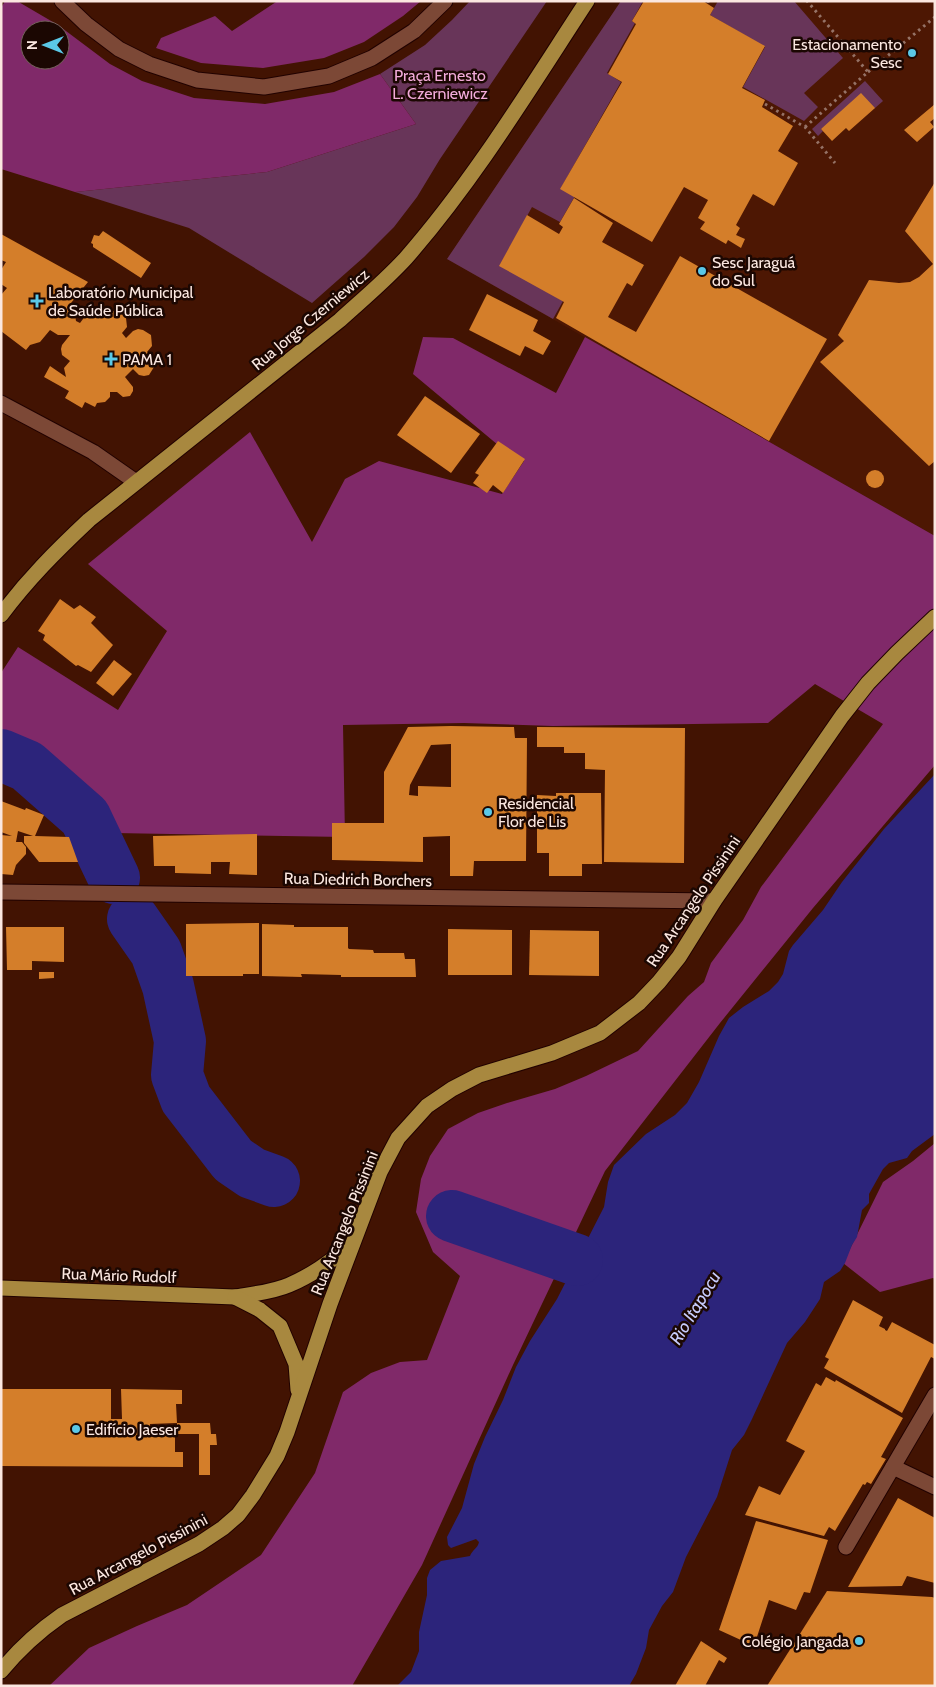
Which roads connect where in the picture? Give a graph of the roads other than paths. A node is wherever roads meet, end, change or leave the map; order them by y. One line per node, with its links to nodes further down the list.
1 (62, 1): 2 (street)
2 (445, 1)
3 (588, 1): 5 (main road, Rua Jorge Czerniewicz)
4 (1, 403): 5 (street)
5 (136, 482): 6 (main road, Rua Jorge Czerniewicz)
6 (1, 615)
7 (935, 617): 9 (main road, Rua Arcangelo Pissinini)
8 (1, 892): 9 (street, Rua Diedrich Borchers)
9 (714, 900): 10 (main road, Rua Arcangelo Pissinini)
10 (352, 1245): 12 (main road, Rua Mário Rudolf); 14 (main road, Rua Arcangelo Pissinini)
11 (1, 1288): 12 (main road, Rua Mário Rudolf)
12 (235, 1297): 14 (main road, Rua Mário Rudolf)
13 (935, 1395): 15 (street)
14 (298, 1401): 18 (main road, Rua Arcangelo Pissinini)
15 (893, 1466): 16 (street); 17 (street)
16 (935, 1486)
17 (846, 1547)
18 (1, 1671)

